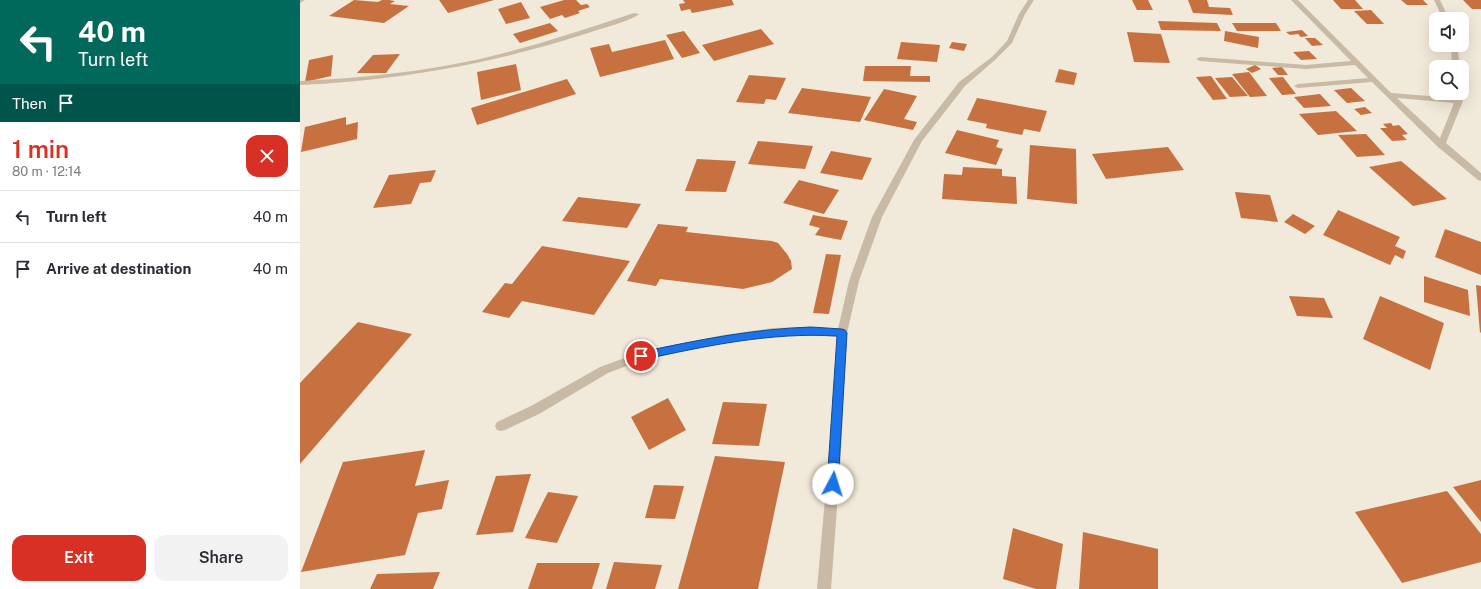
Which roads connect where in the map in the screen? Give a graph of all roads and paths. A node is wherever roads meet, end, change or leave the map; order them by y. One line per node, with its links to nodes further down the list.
1 (1031, 0): 16 (street)
2 (1294, 0): 7 (street)
3 (1437, 0): 4 (street)
4 (1443, 12)
5 (636, 14): 9 (street)
6 (1200, 59): 7 (street)
7 (1357, 63): 8 (street)
8 (1374, 80): 10 (street); 11 (street)
9 (300, 83)
10 (1298, 86)
11 (1388, 95): 12 (street); 14 (street)
12 (1429, 96)
13 (1458, 100): 14 (street)
14 (1441, 145): 15 (street)
15 (1481, 178)
16 (842, 333): 17 (street); 18 (street)
17 (501, 426)
18 (824, 589)

